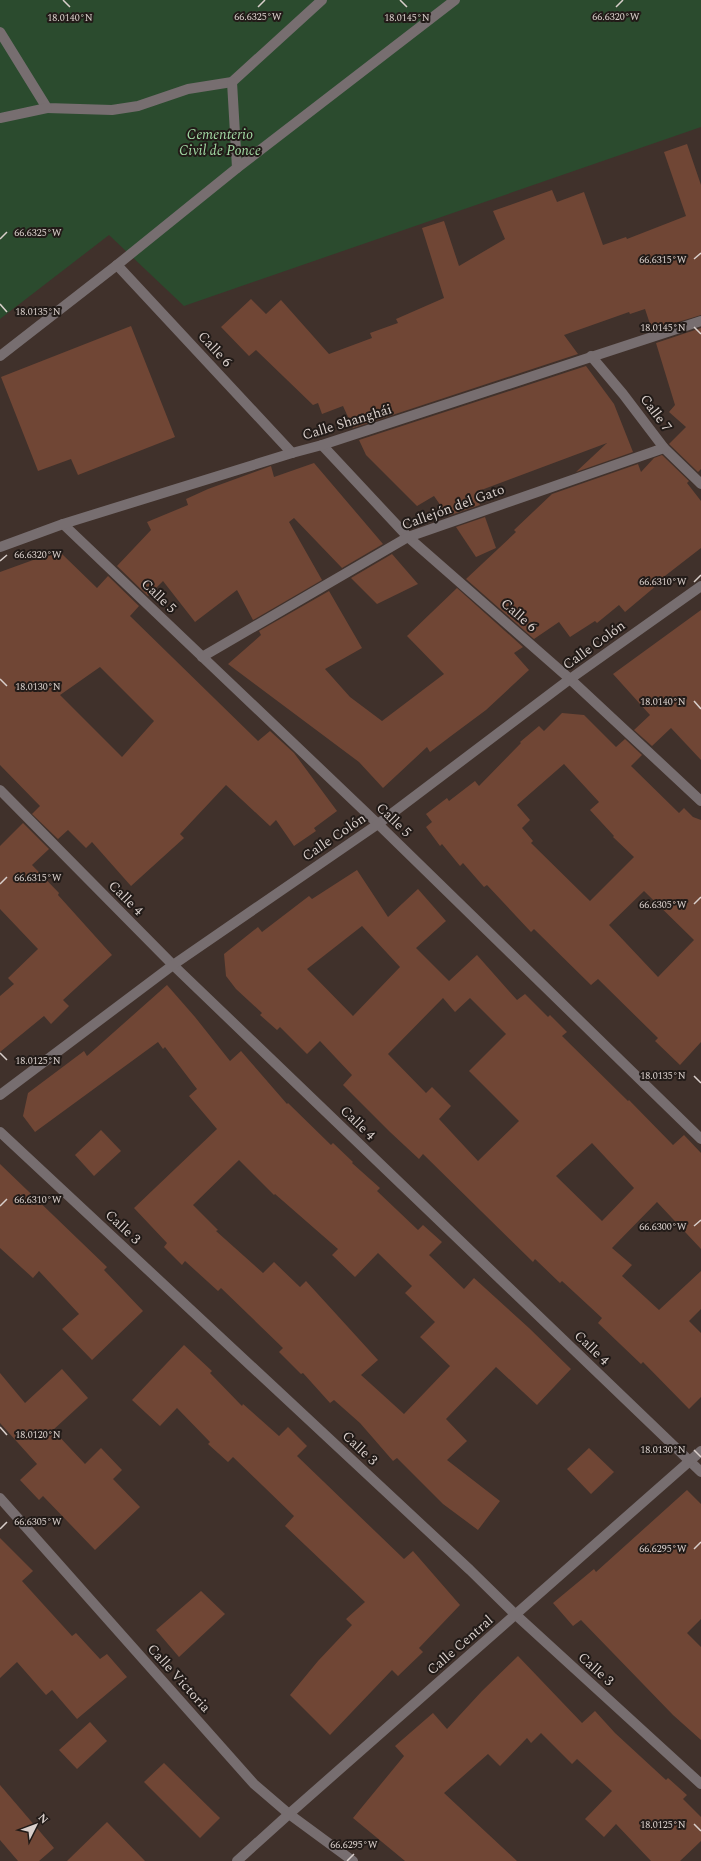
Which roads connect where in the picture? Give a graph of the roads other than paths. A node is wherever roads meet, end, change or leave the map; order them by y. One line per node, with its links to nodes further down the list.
1 (322, 0): 4 (street)
2 (455, 0): 7 (street)
3 (0, 32): 5 (street)
4 (232, 82): 5 (street); 7 (street)
5 (47, 108): 6 (street)
6 (0, 118)
7 (237, 168): 8 (street)
8 (117, 265): 10 (street); 14 (street, Calle 6)
9 (701, 321): 11 (street, Calle Shanghái)
10 (0, 356)
11 (591, 356): 12 (street, Calle Shanghái); 13 (street, Calle 7)
12 (322, 445): 14 (street, Calle Shanghái); 17 (street, Calle 6)
13 (664, 448): 15 (street, Calle 7); 17 (street, Callejón del Gato)
14 (292, 453): 16 (street, Calle Shanghái)
15 (701, 484)
16 (63, 524): 18 (street, Calle Shanghái); 20 (street, Calle 5)
17 (408, 537): 20 (street, Callejón del Gato); 21 (street, Calle 6)
18 (0, 547)
19 (701, 586): 21 (street, Calle Colón)
20 (202, 657): 24 (street, Calle 5)
21 (570, 679): 23 (street, Calle 6); 24 (street, Calle Colón)
22 (0, 790): 25 (street, Calle 4)
23 (701, 801)
24 (378, 824): 25 (street, Calle Colón); 28 (street, Calle 5)
25 (173, 965): 26 (street, Calle Colón); 30 (street, Calle 4)
26 (0, 1095)
27 (0, 1132): 33 (street, Calle 3)
28 (701, 1139)
29 (701, 1451): 30 (street, Calle Central)
30 (690, 1462): 31 (street, Calle 4); 33 (street, Calle Central)
31 (701, 1472)
32 (0, 1498): 35 (street, Calle Victoria)
33 (516, 1615): 34 (street, Calle 3); 35 (street, Calle Central)
34 (701, 1784)
35 (289, 1814): 36 (street, Calle Central); 37 (street, Calle Victoria)
36 (237, 1861)
37 (353, 1861)

